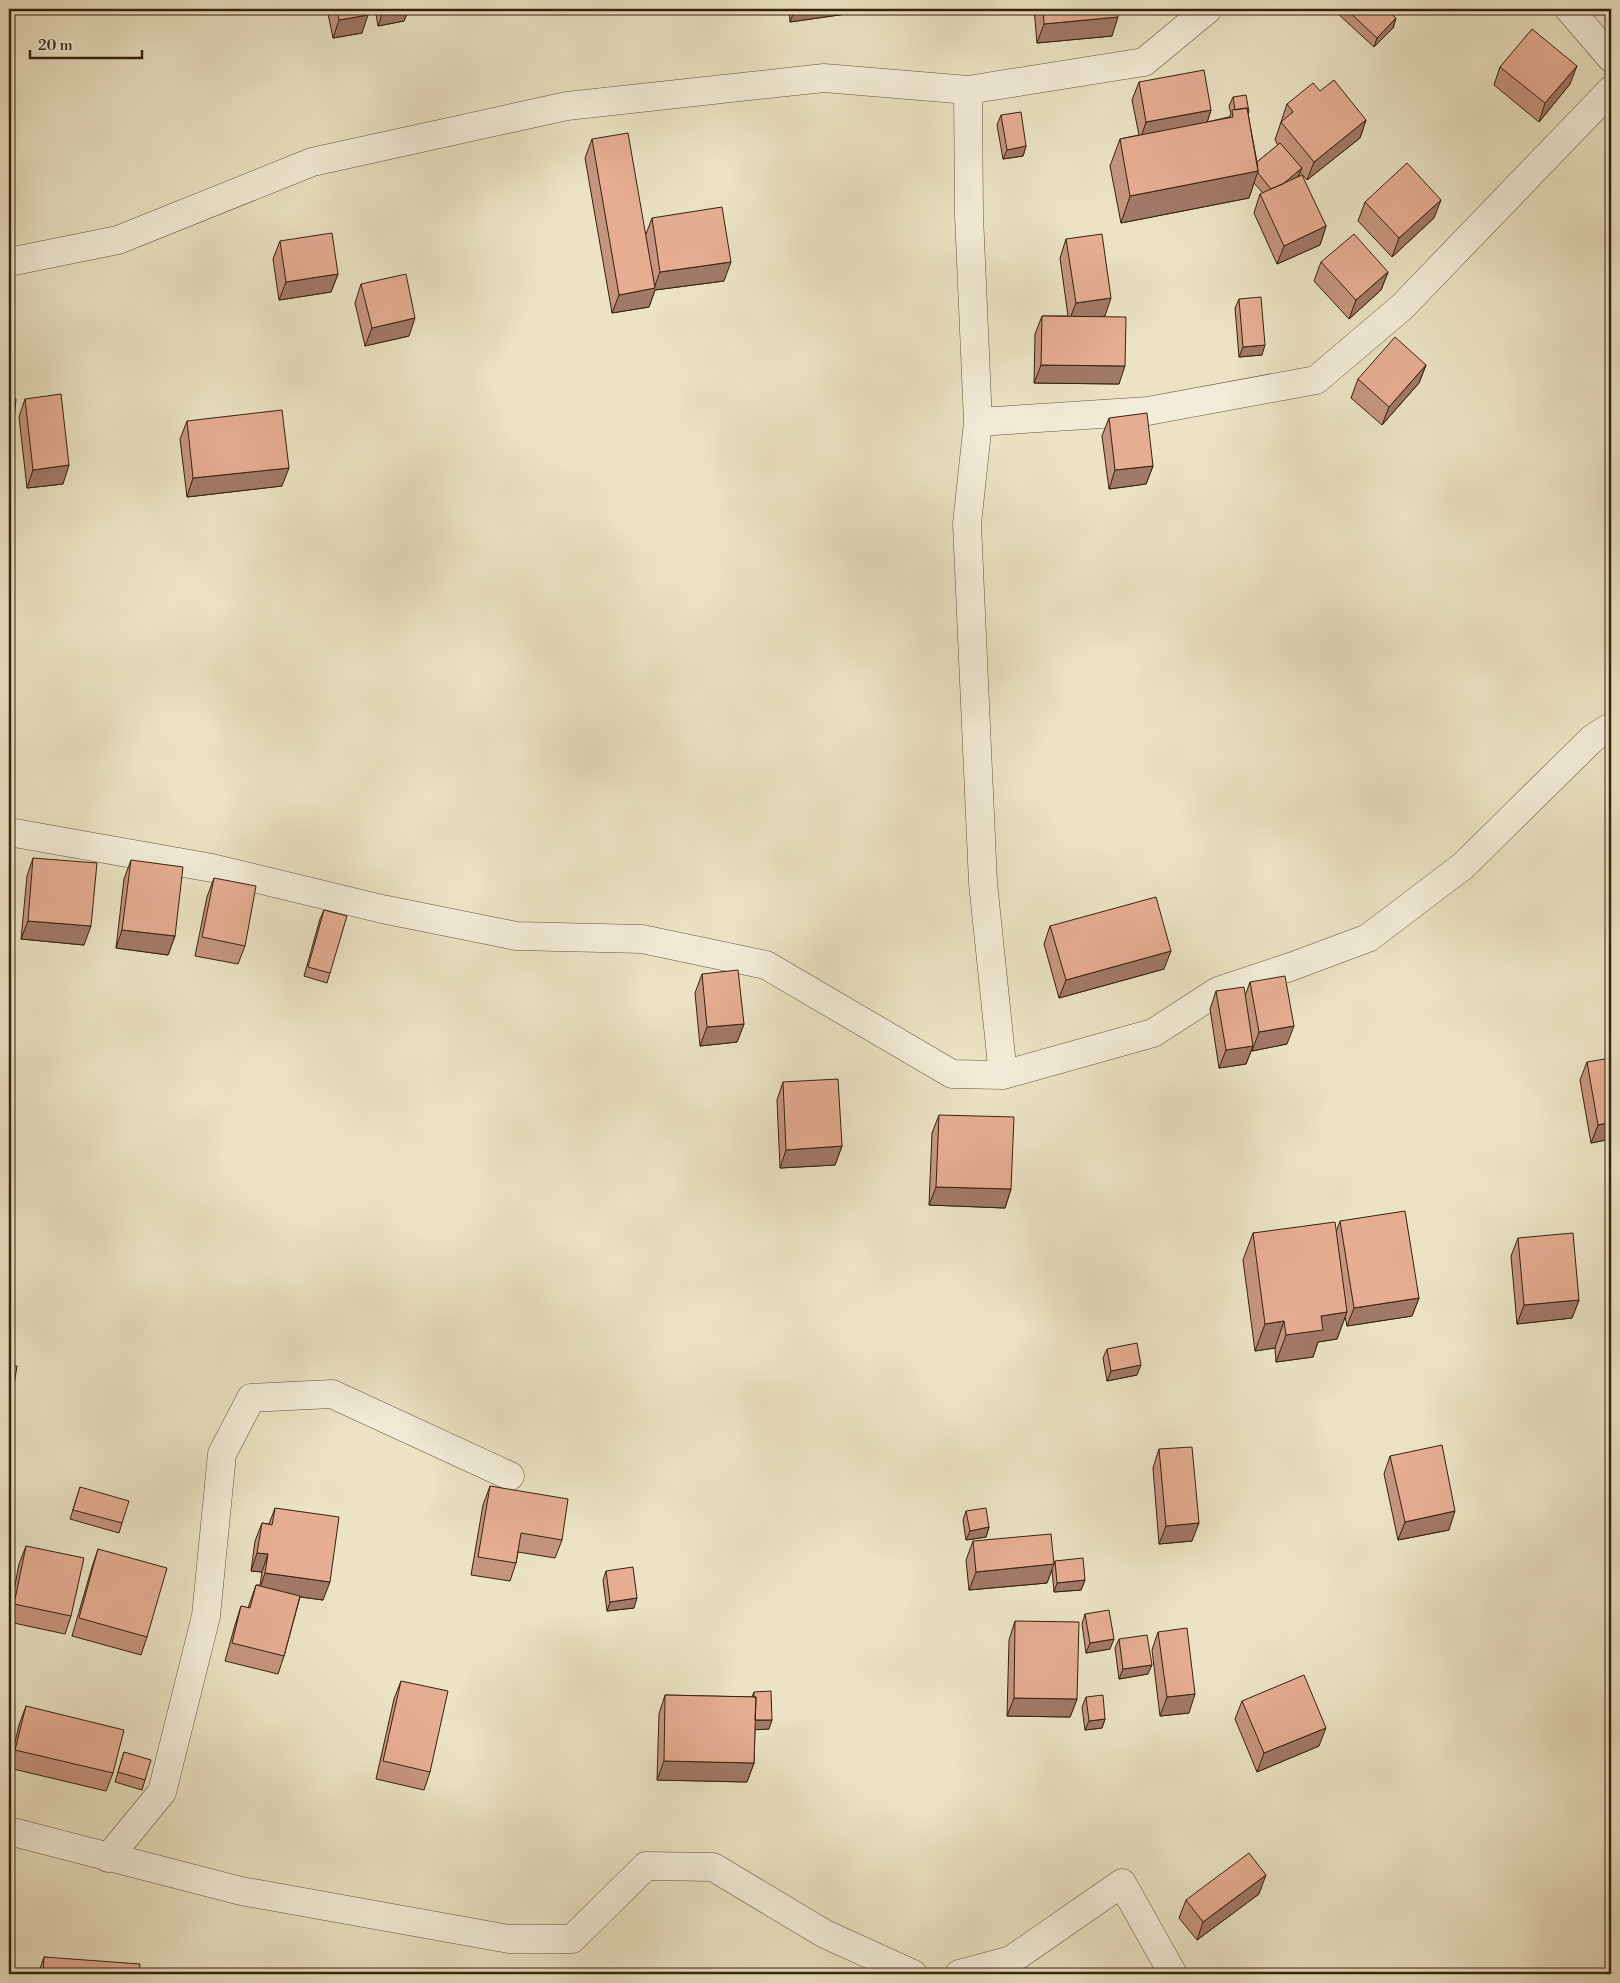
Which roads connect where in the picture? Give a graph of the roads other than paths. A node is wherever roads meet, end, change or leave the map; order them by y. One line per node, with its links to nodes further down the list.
1 (1208, 9): 4 (street)
2 (1569, 9): 3 (street)
3 (1611, 58)
4 (968, 90): 6 (street); 7 (street)
5 (1611, 90): 7 (street)
6 (9, 262)
7 (978, 422): 10 (street)
8 (1611, 727): 10 (street)
9 (9, 832): 10 (street)
10 (1003, 1075)
11 (510, 1476): 13 (street)
12 (9, 1831): 13 (street)
13 (108, 1858): 14 (street)
14 (913, 1974)
15 (959, 1974): 16 (street)
16 (1173, 1974)

